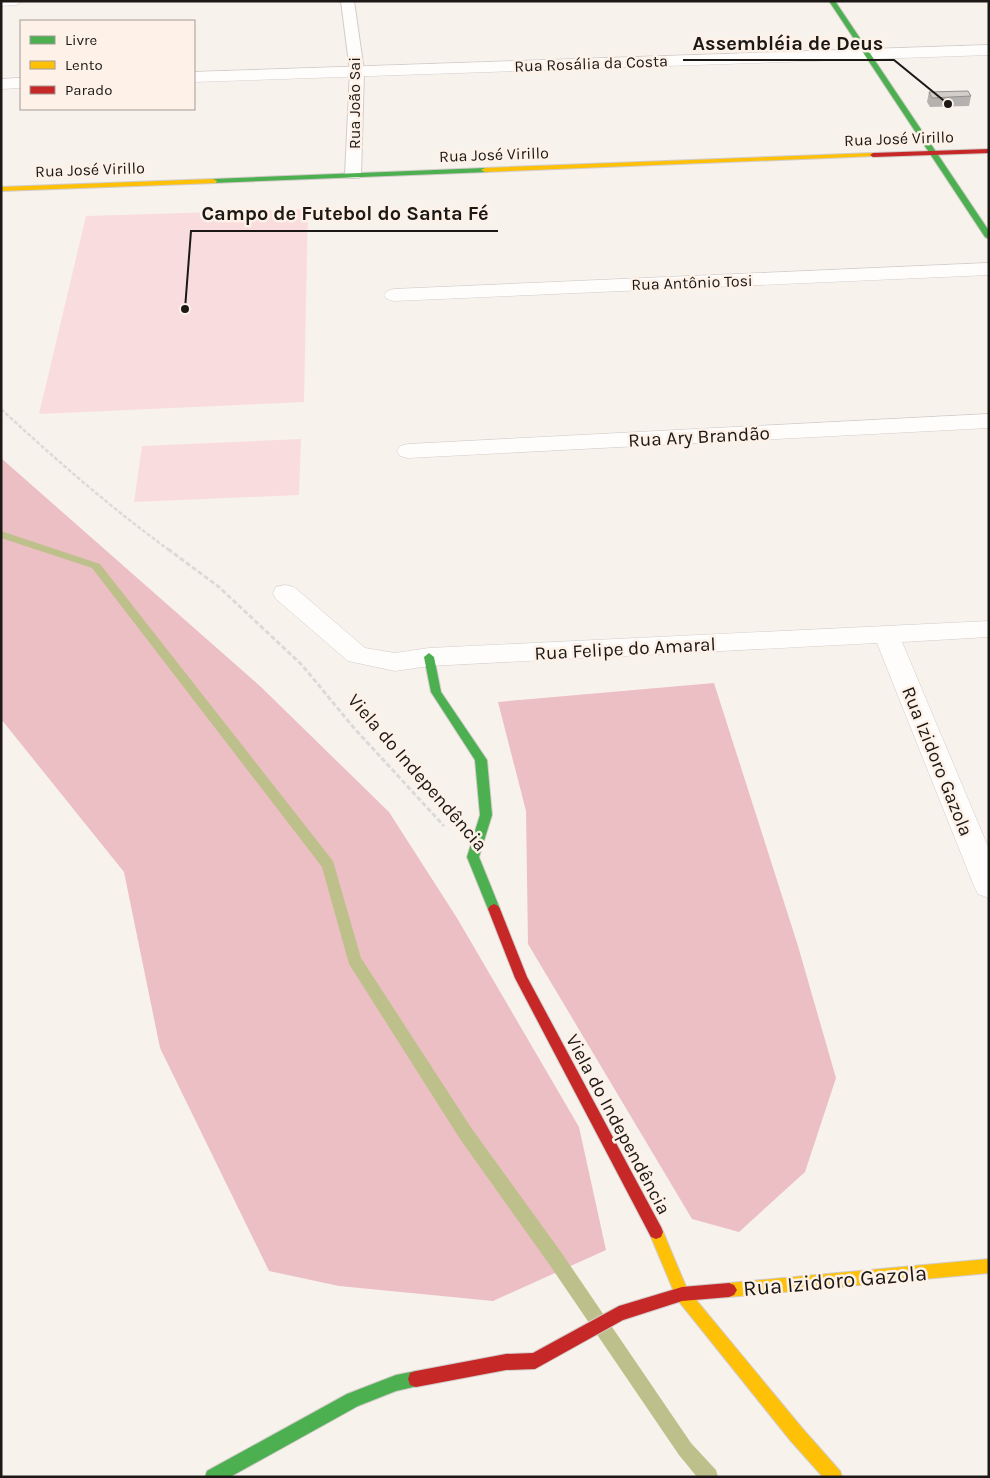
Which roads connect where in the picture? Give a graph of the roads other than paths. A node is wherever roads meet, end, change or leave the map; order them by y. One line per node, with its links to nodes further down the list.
1 (16, 1): 4 (street)
2 (347, 1): 7 (lane, Rua João Sai)
3 (832, 1): 6 (street)
4 (1, 2)
5 (989, 50): 6 (street, Rua Rosália da Costa)
6 (868, 55): 7 (street, Rua Rosália da Costa); 12 (street)
7 (356, 71): 8 (street, Rua Rosália da Costa); 13 (lane, Rua João Sai)
8 (195, 77)
9 (20, 83): 10 (street)
10 (1, 84)
11 (989, 151): 12 (street, Rua José Virillo)
12 (933, 153): 13 (street, Rua José Virillo); 15 (street)
13 (354, 175): 14 (street, Rua José Virillo)
14 (1, 189)
15 (989, 237)
16 (989, 269): 17 (street, Rua Antônio Tosi)
17 (394, 295)
18 (989, 421): 19 (street, Rua Ary Brandão)
19 (408, 451)
20 (285, 593): 23 (street, Rua Felipe do Amaral)
21 (989, 629): 22 (street, Rua Felipe do Amaral)
22 (887, 636): 23 (street, Rua Felipe do Amaral); 24 (street, Rua Izidoro Gazola)
23 (429, 657): 26 (street, Viela do Independência)
24 (989, 886)
25 (989, 1266): 26 (street, Rua Izidoro Gazola)
26 (682, 1294): 27 (street, Rua Izidoro Gazola); 28 (street, Viela do Independência)
27 (213, 1477)
28 (834, 1477)

